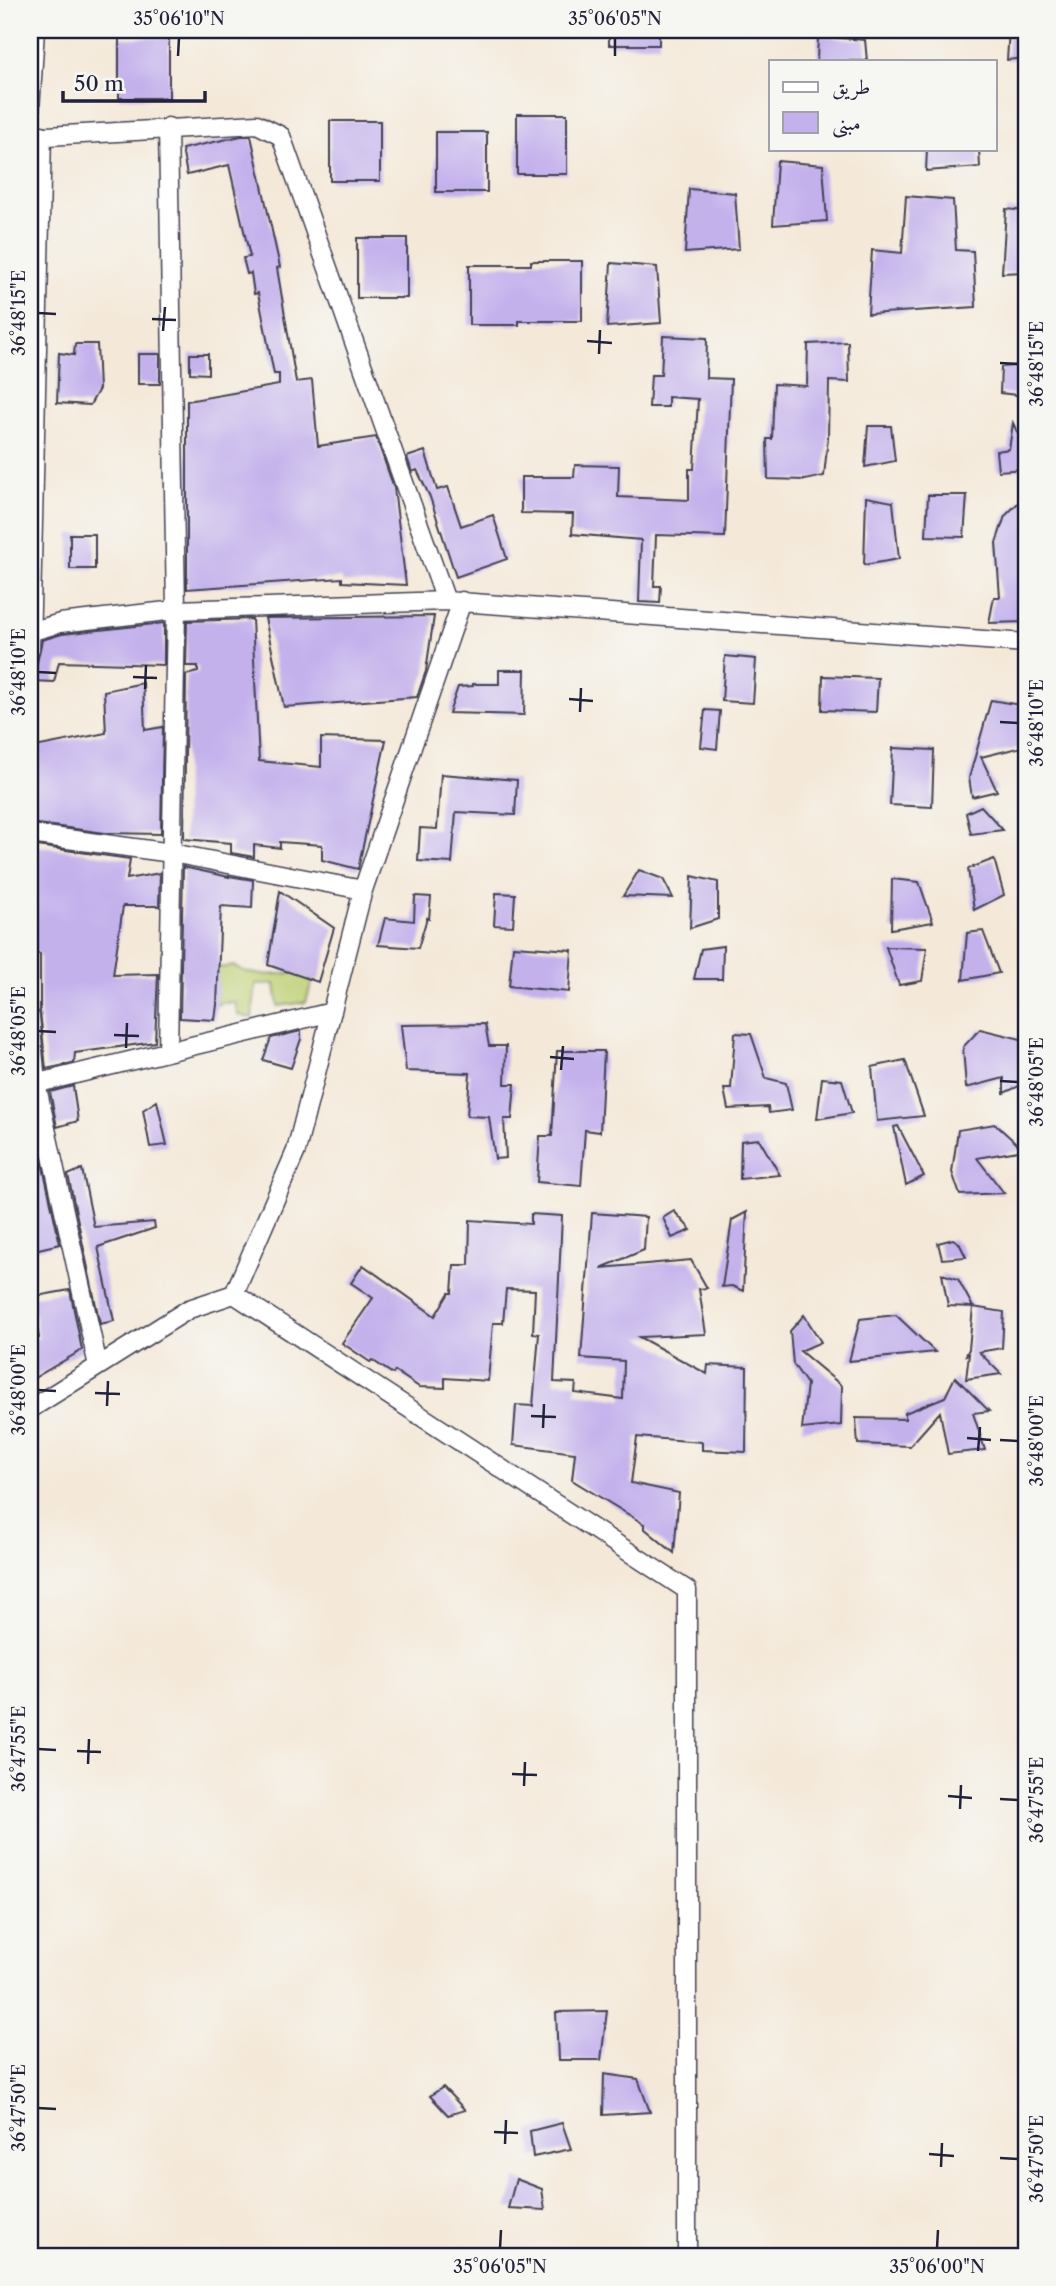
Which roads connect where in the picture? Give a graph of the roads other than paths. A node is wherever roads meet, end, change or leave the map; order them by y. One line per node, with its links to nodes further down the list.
1 (35, 30): 2 (street)
2 (30, 111)
3 (168, 128): 4 (street); 5 (street); 6 (street)
4 (36, 136): 7 (street)
5 (454, 601): 6 (street); 8 (street); 11 (street)
6 (176, 610): 7 (street); 10 (street)
7 (30, 638)
8 (1026, 643)
9 (30, 834): 10 (street)
10 (172, 853): 11 (street); 14 (street)
11 (363, 890): 12 (street)
12 (332, 1012): 14 (street); 16 (street)
13 (30, 1017): 15 (street)
14 (168, 1051): 15 (street)
15 (33, 1084): 17 (street)
16 (234, 1294): 17 (street); 19 (street)
17 (98, 1366): 18 (street)
18 (30, 1409)
19 (687, 2256)

